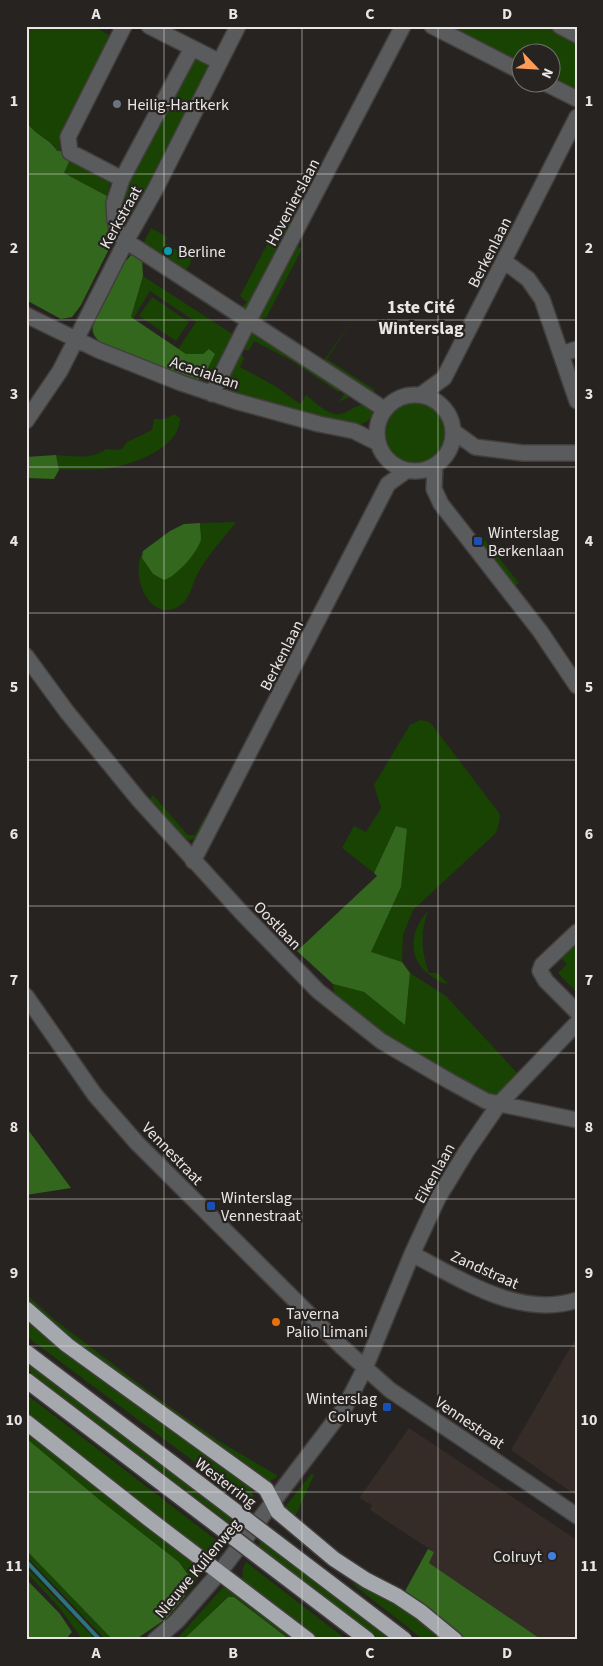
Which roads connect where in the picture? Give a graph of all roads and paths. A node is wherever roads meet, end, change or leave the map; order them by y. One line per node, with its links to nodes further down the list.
1 (124, 26): 14 (street)
2 (149, 26): 8 (street)
3 (238, 26): 9 (street, Kerkstraat)
4 (403, 26): 18 (street, Hovenierslaan)
5 (432, 26): 10 (street)
6 (560, 26): 7 (street)
7 (577, 35)
8 (192, 48): 9 (street); 14 (street)
9 (220, 62): 15 (street, Kerkstraat)
10 (510, 67)
11 (560, 91): 12 (street)
12 (577, 100)
13 (577, 117): 16 (street, Berkenlaan)
14 (122, 179): 15 (street)
15 (126, 241): 18 (street); 19 (street, Kerkstraat)
16 (504, 261): 21 (street); 22 (street, Berkenlaan)
17 (26, 315): 19 (street, Acacialaan)
18 (248, 322): 23 (street, Hovenierslaan); 27 (street)
19 (75, 340): 23 (street, Acacialaan); 28 (street, Kerkstraat)
20 (577, 349): 21 (street)
21 (562, 354): 25 (street)
22 (444, 378): 24 (street, Berkenlaan); 26 (street)
23 (212, 394): 29 (street, Acacialaan)
24 (422, 394): 26 (street); 27 (street)
25 (577, 401)
26 (443, 406): 30 (street)
27 (381, 416): 29 (street); 31 (street)
28 (26, 421)
29 (354, 431): 31 (street, Acacialaan)
30 (453, 431): 32 (street); 33 (street)
31 (378, 443): 35 (street)
32 (475, 447): 33 (street); 34 (street)
33 (448, 452): 36 (street)
34 (577, 453)
35 (389, 461): 37 (street); 38 (street)
36 (435, 466): 37 (street); 39 (street)
37 (411, 471): 38 (street, Berkenlaan); 39 (street)
38 (388, 484): 42 (street, Berkenlaan)
39 (434, 489): 41 (street)
40 (26, 656): 42 (street, Oostlaan)
41 (577, 686)
42 (193, 860): 47 (street, Oostlaan)
43 (577, 932): 45 (street)
44 (26, 996): 53 (street, Vennestraat)
45 (577, 1012)
46 (577, 1024): 47 (street, Eikenlaan)
47 (499, 1104): 48 (street, Oostlaan); 49 (street, Eikenlaan)
48 (577, 1120)
49 (412, 1254): 50 (street, Zandstraat); 53 (street, Eikenlaan)
50 (577, 1300)
51 (26, 1309): 56 (highway)
52 (26, 1352): 62 (highway, Westerring, bridge)
53 (365, 1368): 56 (street, Nieuwe Kuilenweg); 57 (street, Vennestraat)
54 (26, 1380): 61 (highway, bridge)
55 (26, 1422): 58 (highway)
56 (272, 1503): 58 (street, Nieuwe Kuilenweg); 63 (highway)
57 (577, 1516)
58 (219, 1573): 59 (street, Nieuwe Kuilenweg); 60 (highway)
59 (155, 1640)
60 (308, 1640)
61 (368, 1640)
62 (405, 1640)
63 (455, 1640)

